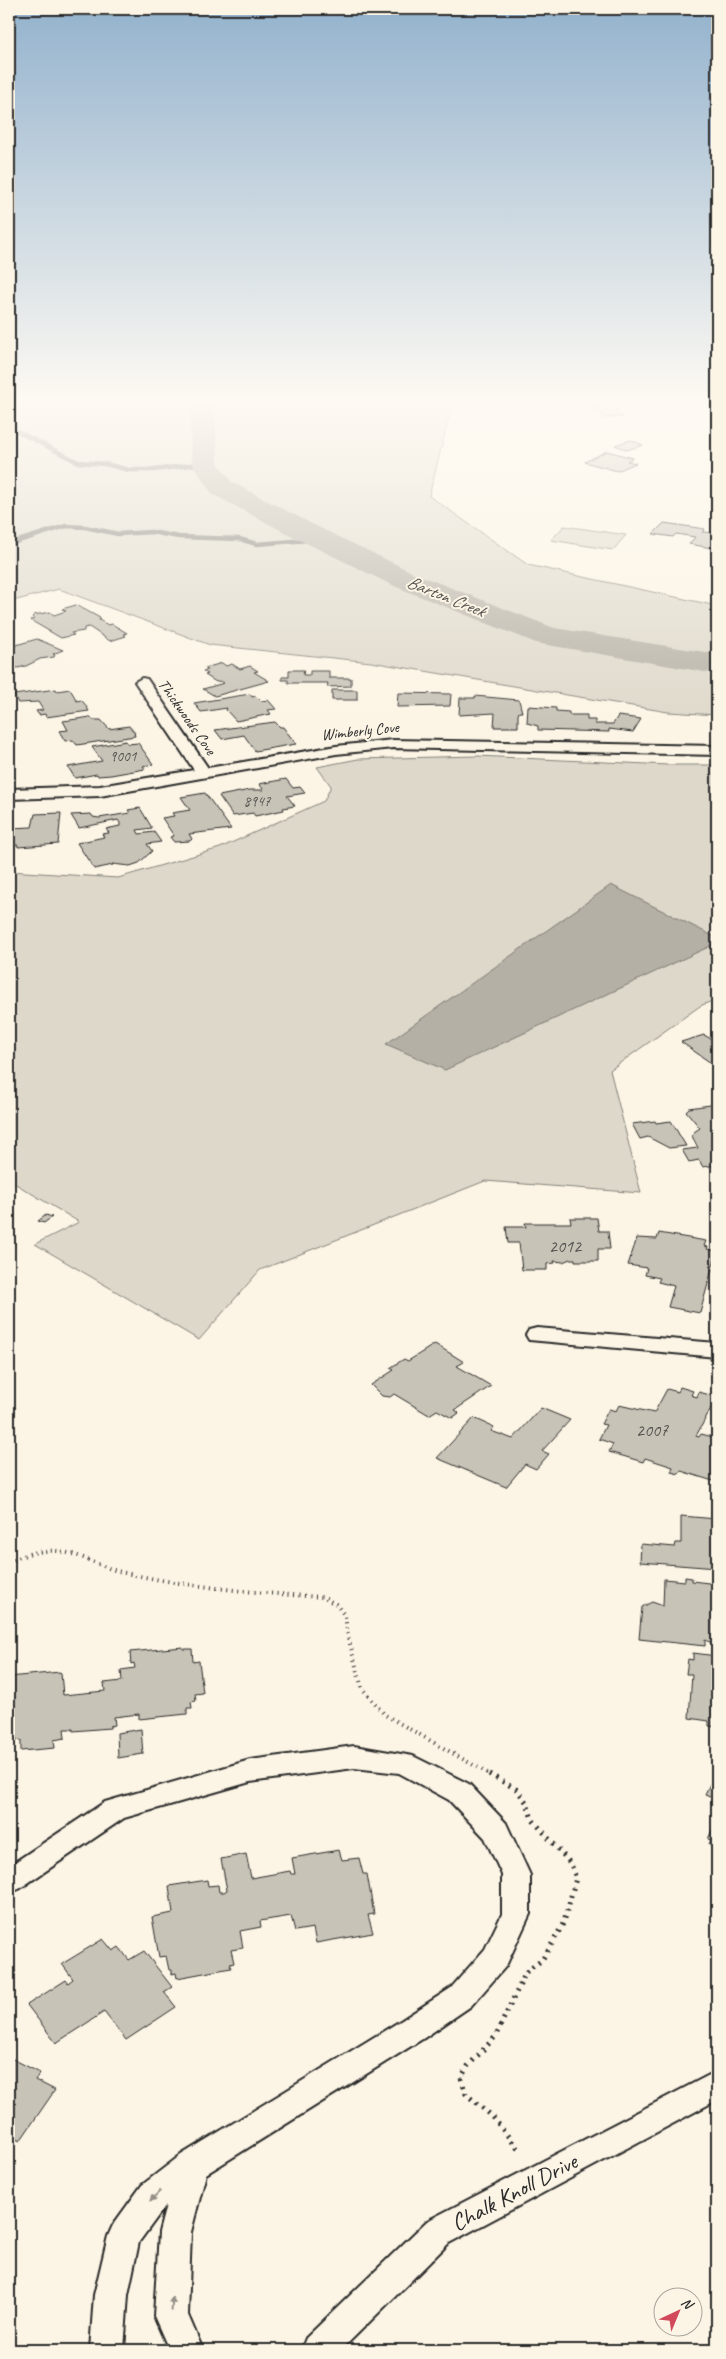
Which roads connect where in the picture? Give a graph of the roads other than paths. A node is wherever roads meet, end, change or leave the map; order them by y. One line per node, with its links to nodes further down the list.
1 (142, 682): 3 (street, Thickwoods Cove)
2 (717, 751): 3 (street, Wimberly Cove)
3 (203, 772): 4 (street, Wimberly Cove)
4 (9, 794)
5 (537, 1335): 6 (street)
6 (717, 1350)
7 (9, 1881): 9 (street)
8 (717, 2085): 10 (street, Chalk Knoll Drive)
9 (192, 2165): 11 (street, one-way to 11); 12 (street, one-way to 9)
10 (327, 2345)
11 (107, 2350)
12 (186, 2350)

